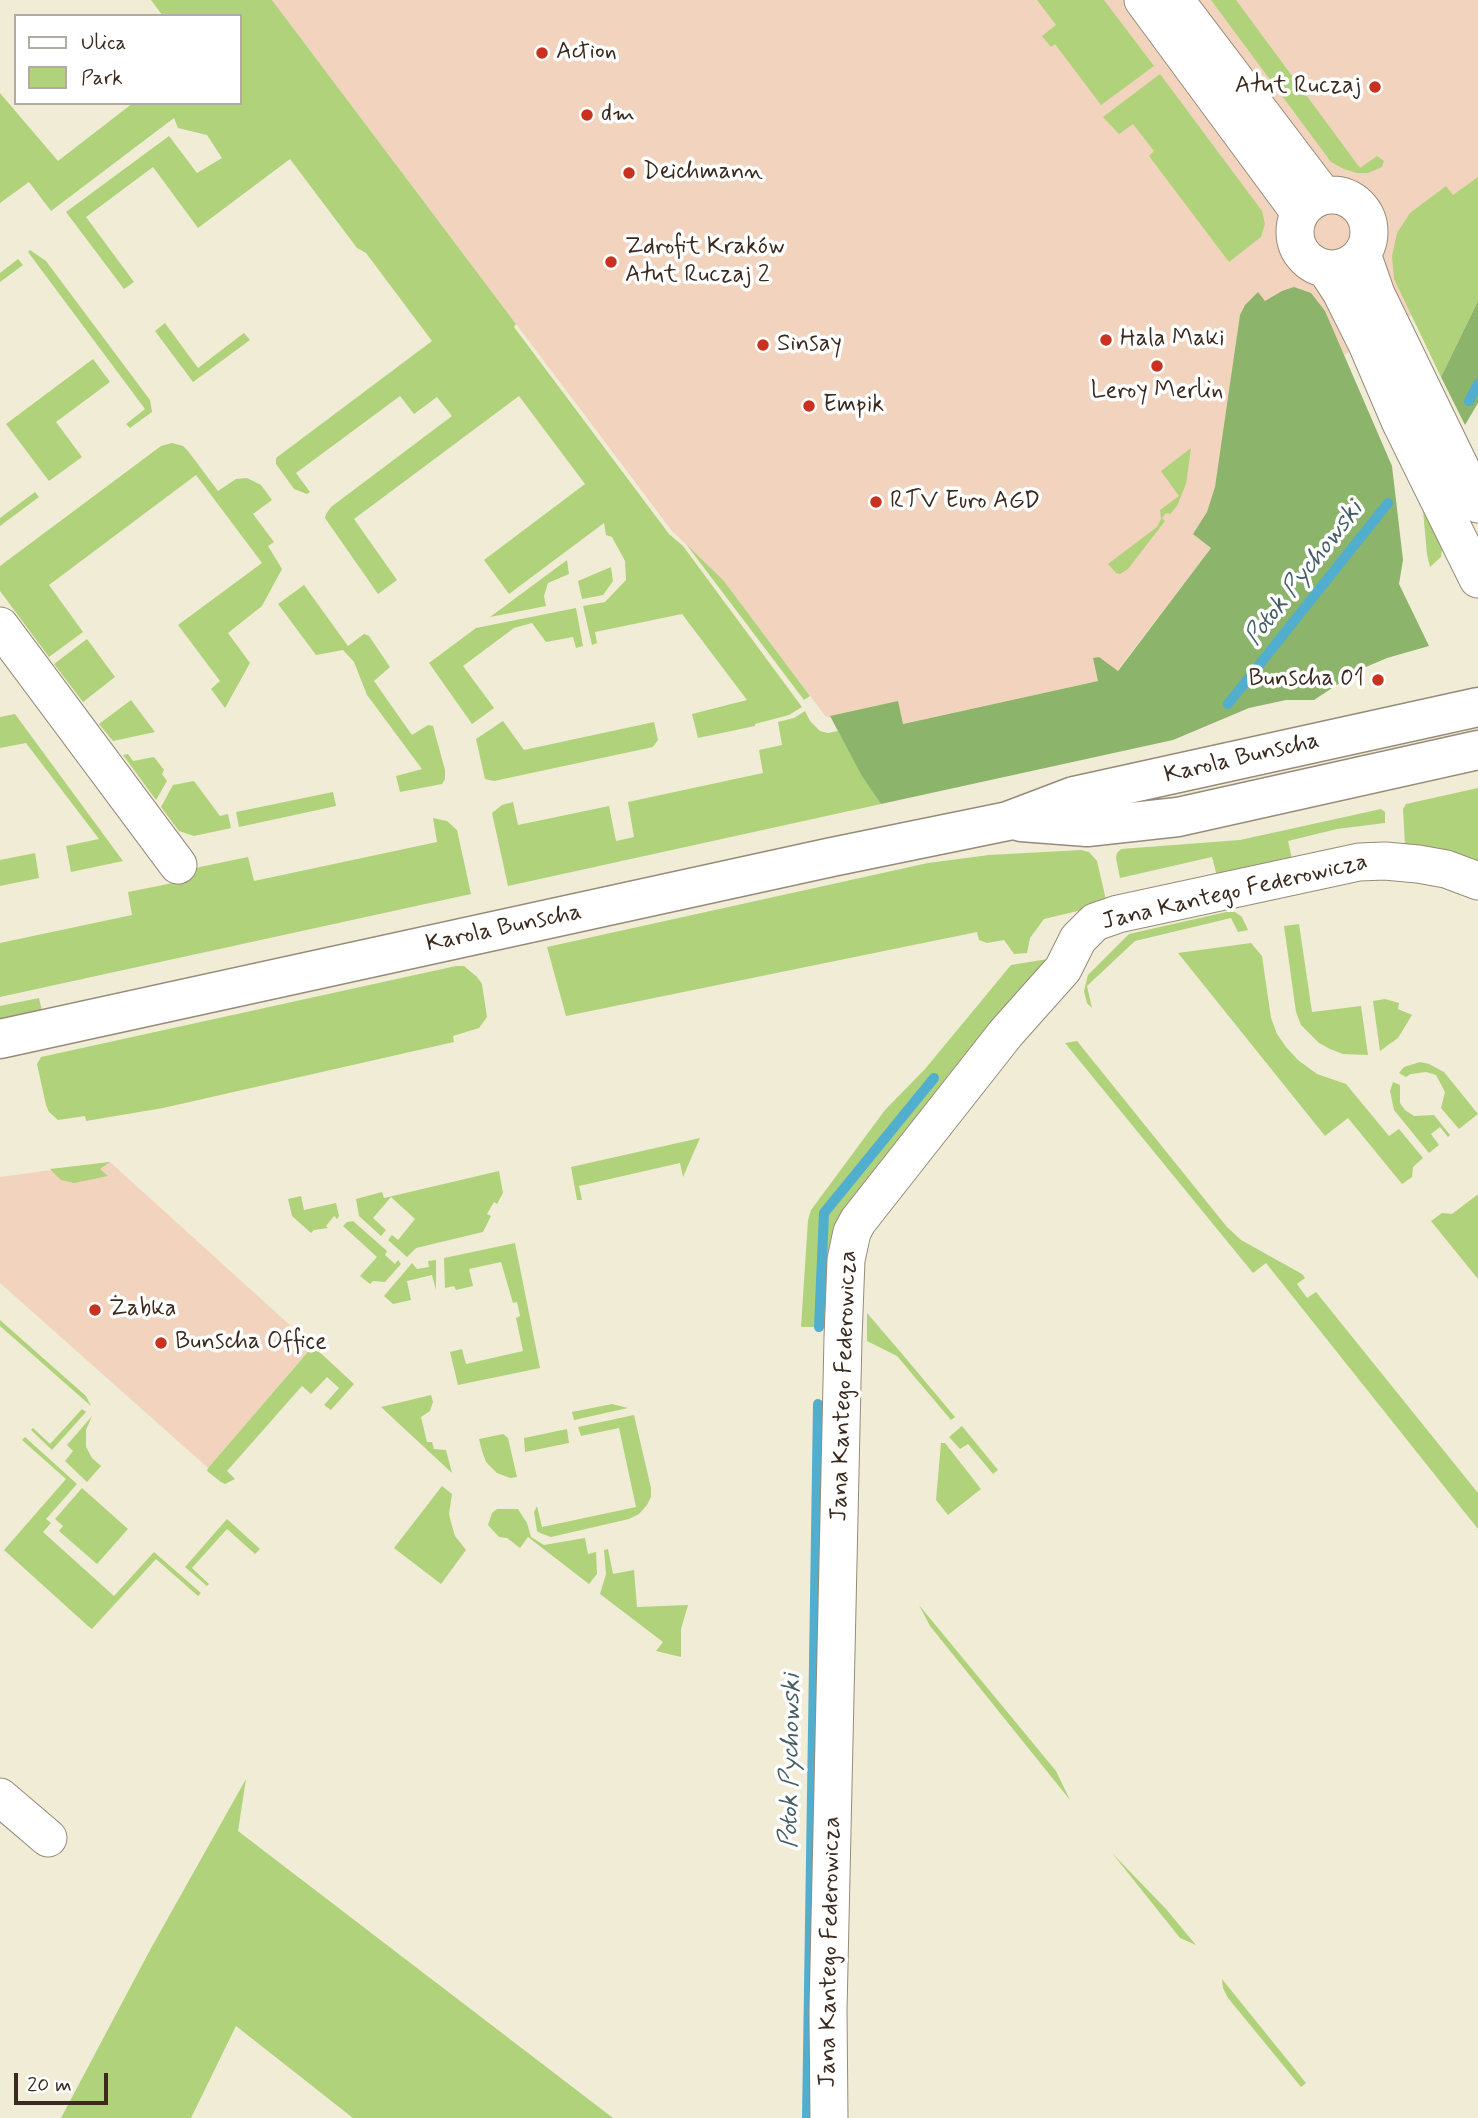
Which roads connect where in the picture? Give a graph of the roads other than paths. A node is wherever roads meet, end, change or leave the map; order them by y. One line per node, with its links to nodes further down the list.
1 (1143, 0): 3 (street)
2 (1175, 0): 3 (street)
3 (1311, 204): 4 (street); 5 (street)
4 (1362, 254): 5 (street); 6 (street)
5 (1326, 269): 7 (street)
6 (1478, 504)
7 (1478, 579)
8 (0, 626): 12 (street)
9 (1478, 707): 11 (main road, Karola Bunscha)
10 (1478, 750): 11 (main road, Karola Bunscha)
11 (1008, 821): 14 (main road, Karola Bunscha)
12 (178, 865)
13 (1478, 881): 17 (street, Jana Kantego Federowicza)
14 (0, 1040)
15 (0, 1797): 16 (street)
16 (48, 1838)
17 (829, 2118)

